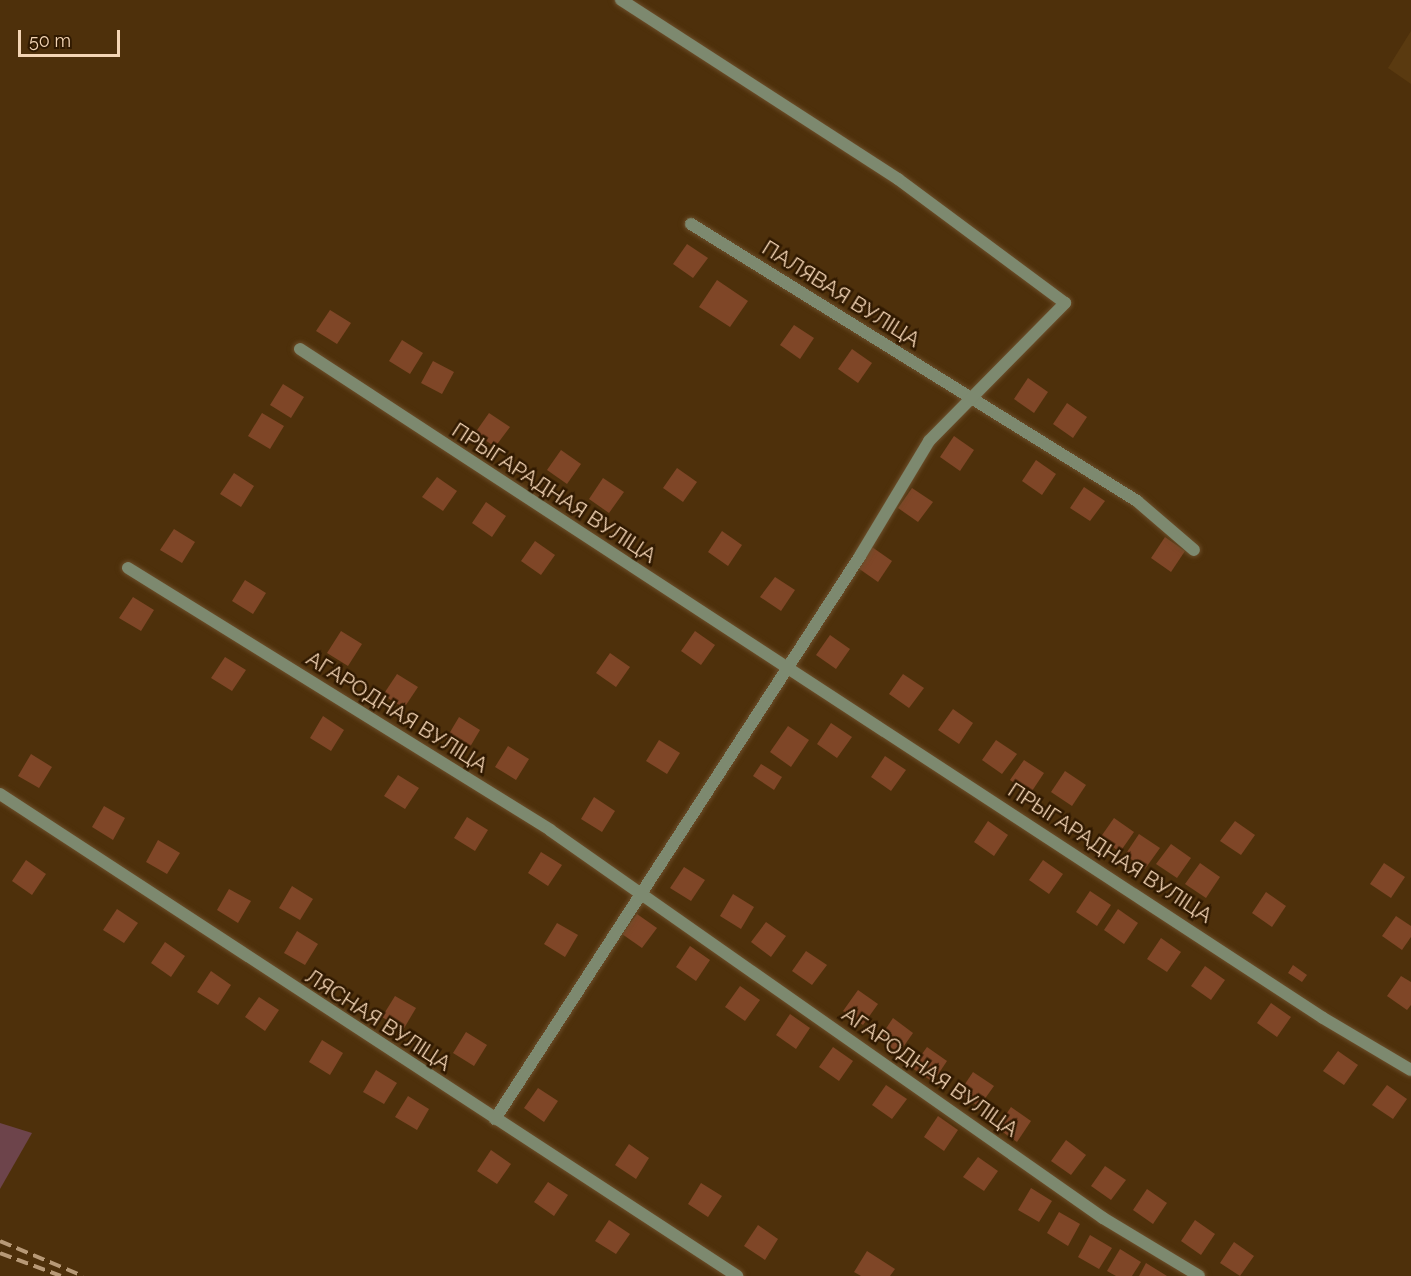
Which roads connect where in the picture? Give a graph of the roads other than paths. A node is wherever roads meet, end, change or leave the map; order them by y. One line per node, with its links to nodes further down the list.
1 (621, 0): 4 (street)
2 (691, 224): 4 (street, ПАЛЯВАЯ ВУЛІЦА)
3 (300, 349): 7 (street, ПРЫГАРАДНАЯ ВУЛІЦА)
4 (970, 397): 5 (street, ПАЛЯВАЯ ВУЛІЦА); 7 (street)
5 (1194, 550)
6 (128, 568): 9 (street, АГАРОДНАЯ ВУЛІЦА)
7 (788, 668): 9 (street); 10 (street, ПРЫГАРАДНАЯ ВУЛІЦА)
8 (0, 794): 11 (street, ЛЯСНАЯ ВУЛІЦА)
9 (642, 896): 11 (street); 13 (street, АГАРОДНАЯ ВУЛІЦА)
10 (1411, 1070)
11 (495, 1119): 12 (street, ЛЯСНАЯ ВУЛІЦА)
12 (737, 1276)
13 (1199, 1276)

